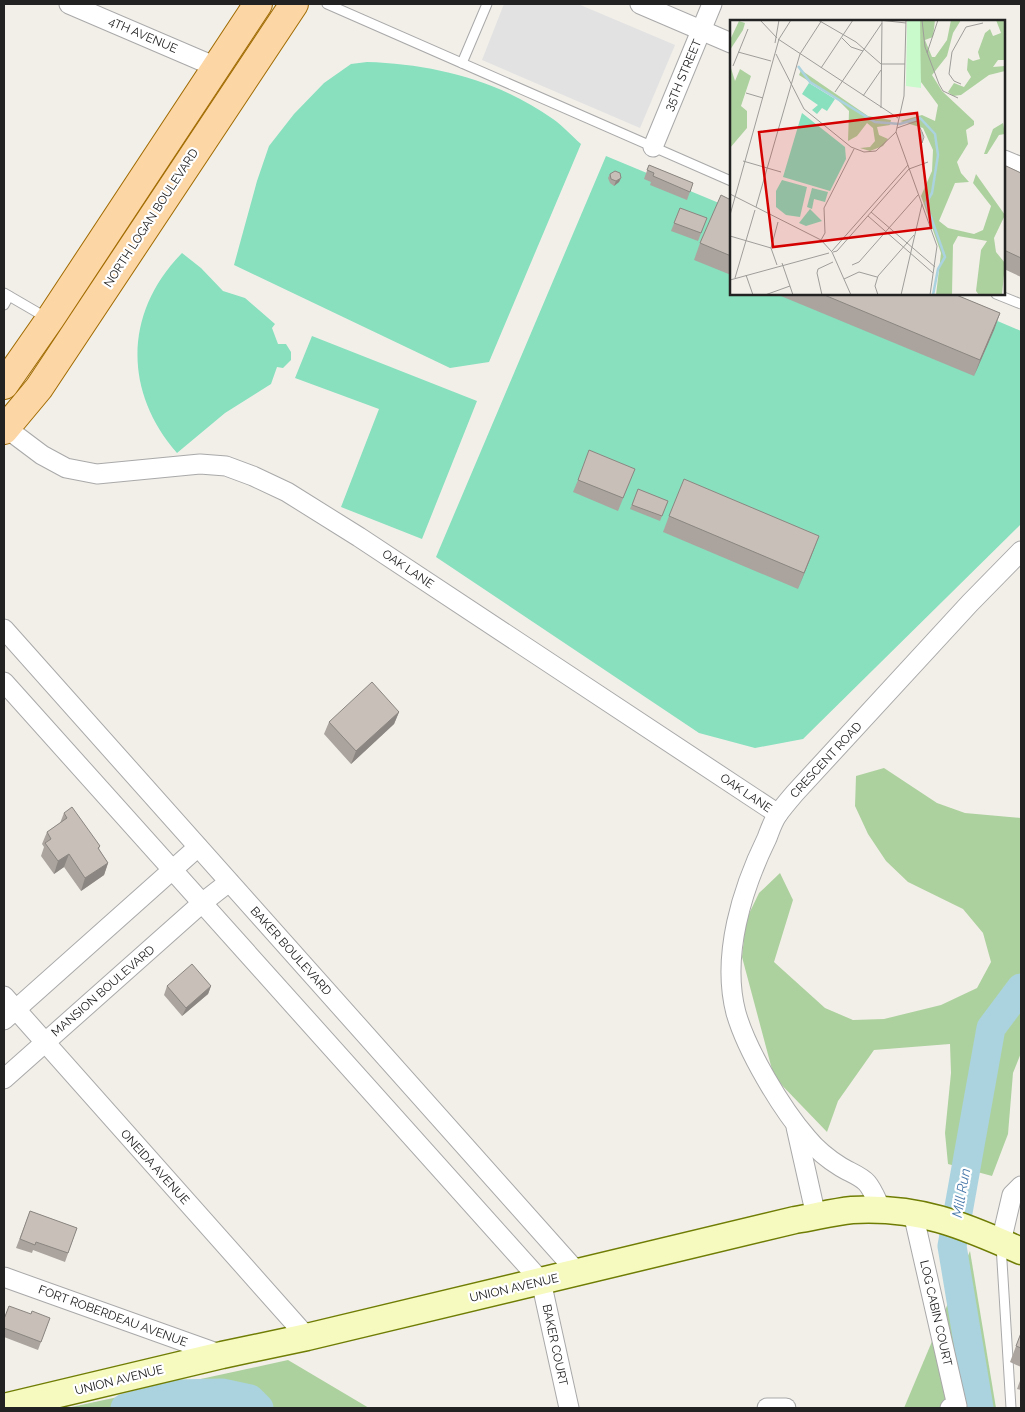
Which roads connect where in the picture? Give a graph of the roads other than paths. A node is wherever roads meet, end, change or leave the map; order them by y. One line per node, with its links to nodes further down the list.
1 (69, 4): 11 (street, 4TH AVENUE)
2 (258, 4): 11 (main road)
3 (294, 4): 22 (main road, NORTH LOGAN BOULEVARD)
4 (327, 4): 10 (lane)
5 (487, 4): 10 (lane)
6 (640, 4): 8 (street)
7 (712, 4): 8 (street, 35TH STREET)
8 (701, 30): 9 (street); 12 (street, 35TH STREET)
9 (730, 43)
10 (462, 63): 12 (lane)
11 (216, 67): 20 (main road)
12 (653, 146): 15 (lane)
13 (1005, 160): 14 (street)
14 (1021, 167)
15 (730, 181)
16 (7, 294): 19 (lane); 20 (lane)
17 (998, 295): 18 (lane)
18 (1021, 304)
19 (4, 305)
20 (50, 319): 21 (main road)
21 (4, 385)
22 (5, 429): 26 (street, OAK LANE)
23 (1021, 551): 26 (street, CRESCENT ROAD)
24 (4, 629): 27 (street, BAKER BOULEVARD)
25 (4, 682): 28 (street)
26 (778, 814): 34 (street, CRESCENT ROAD)
27 (198, 847): 28 (street); 29 (street, BAKER BOULEVARD)
28 (172, 869): 30 (street); 31 (street)
29 (229, 882): 30 (street, MANSION BOULEVARD); 40 (street, BAKER BOULEVARD)
30 (202, 903): 32 (street, MANSION BOULEVARD); 42 (street)
31 (8, 1008): 32 (street, ONEIDA AVENUE)
32 (45, 1042): 33 (street, MANSION BOULEVARD); 43 (street, ONEIDA AVENUE)
33 (4, 1079)
34 (795, 1122): 36 (street, CRESCENT ROAD); 38 (street, CRESCENT ROAD)
35 (1021, 1186): 39 (street)
36 (881, 1209): 37 (main road, UNION AVENUE); 38 (main road, UNION AVENUE)
37 (914, 1213): 39 (main road, UNION AVENUE); 49 (street, LOG CABIN COURT)
38 (816, 1216): 40 (main road, UNION AVENUE)
39 (1011, 1246): 50 (lane)
40 (578, 1272): 42 (main road, UNION AVENUE)
41 (4, 1277): 44 (street, FORT ROBERDEAU AVENUE)
42 (542, 1281): 43 (main road, UNION AVENUE); 46 (street, BAKER COURT)
43 (307, 1337): 44 (main road, UNION AVENUE)
44 (222, 1355): 45 (main road, UNION AVENUE)
45 (4, 1408)
46 (569, 1408)
47 (767, 1408): 48 (street)
48 (786, 1408)
49 (950, 1408)
50 (1011, 1408)

